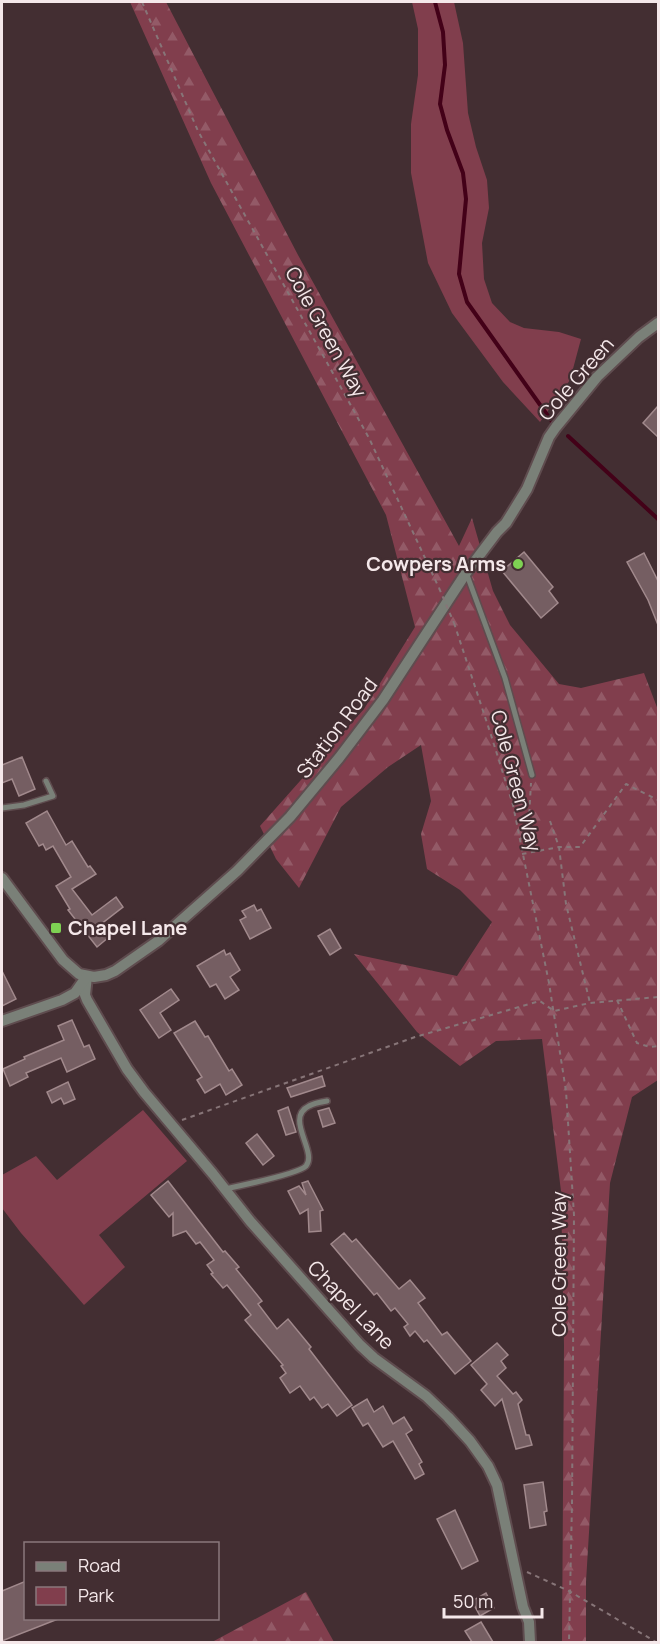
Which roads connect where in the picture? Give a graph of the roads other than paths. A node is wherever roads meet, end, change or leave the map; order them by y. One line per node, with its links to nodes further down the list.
1 (658, 323): 2 (street, Cole Green)
2 (549, 437): 3 (street, Station Road)
3 (466, 573): 4 (lane); 8 (street, Station Road)
4 (532, 775)
5 (46, 781): 6 (lane)
6 (2, 808)
7 (2, 878): 8 (street)
8 (87, 976): 9 (street); 11 (street, Chapel Lane)
9 (2, 1021)
10 (327, 1101): 11 (lane)
11 (225, 1189): 12 (street, Chapel Lane)
12 (530, 1642)

